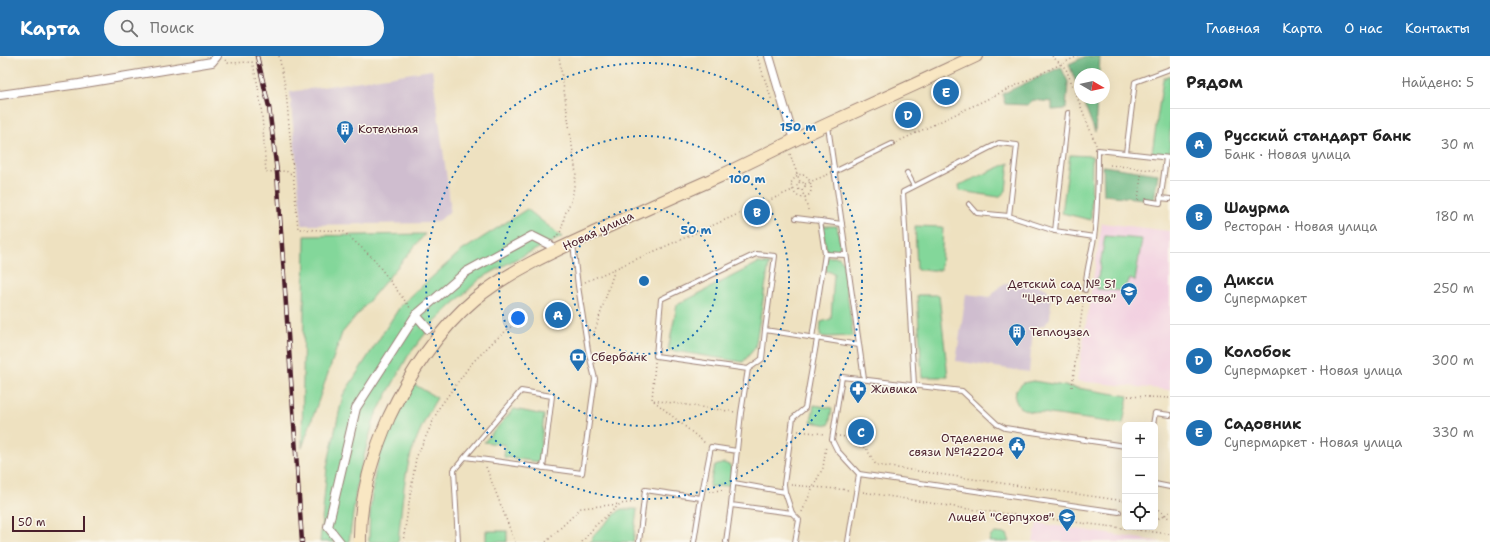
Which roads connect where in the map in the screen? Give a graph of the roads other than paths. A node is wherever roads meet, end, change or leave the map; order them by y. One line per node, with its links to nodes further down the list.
1 (769, 56): 8 (street)
2 (976, 56): 7 (street, Новая улица)
3 (220, 58): 5 (street)
4 (1170, 68): 10 (lane)
5 (0, 95)
6 (1068, 113): 23 (lane)
7 (828, 124): 8 (street, Новая улица); 12 (lane)
8 (794, 140): 25 (street, Новая улица)
9 (892, 144): 12 (lane)
10 (1126, 153): 11 (lane); 24 (lane)
11 (1168, 158): 15 (lane)
12 (834, 172): 22 (lane)
13 (907, 173): 14 (lane)
14 (914, 186): 19 (lane); 38 (lane)
15 (1160, 198): 16 (lane); 17 (lane)
16 (1170, 199)
17 (1147, 201)
18 (969, 204): 19 (lane)
19 (1009, 216): 23 (lane)
20 (796, 218): 21 (lane)
21 (820, 221): 22 (lane); 27 (lane)
22 (842, 224): 28 (lane)
23 (1056, 231): 24 (lane)
24 (1094, 237): 29 (lane)
25 (573, 242): 44 (lane); 55 (street, Новая улица)
26 (550, 245): 30 (street)
27 (825, 254): 28 (lane); 33 (lane)
28 (846, 254): 35 (lane)
29 (1085, 290)
30 (416, 315): 31 (street); 54 (street)
31 (428, 330)
32 (765, 330): 33 (lane); 36 (lane); 36 (lane)
33 (812, 338): 34 (lane)
34 (817, 339): 35 (lane); 49 (lane)
35 (859, 345): 37 (lane)
36 (748, 370): 42 (lane)
37 (864, 379): 38 (lane); 45 (lane)
38 (914, 385): 41 (lane)
39 (1170, 415): 40 (lane)
40 (1154, 422)
41 (1122, 446)
42 (737, 452): 46 (lane); 50 (lane)
43 (465, 457): 44 (lane); 44 (lane); 56 (lane)
44 (542, 468)
45 (859, 474): 52 (lane); 61 (lane)
46 (734, 483): 49 (lane); 51 (lane)
47 (1158, 485): 48 (lane)
48 (1170, 487)
49 (785, 492): 53 (lane)
50 (701, 498): 57 (lane); 58 (lane)
51 (731, 505): 53 (lane); 59 (lane)
52 (1119, 512)
53 (792, 513): 60 (lane)
54 (340, 542)
55 (360, 542)
56 (458, 542)
57 (639, 542)
58 (694, 542)
59 (726, 542)
60 (795, 542)
61 (848, 542)

